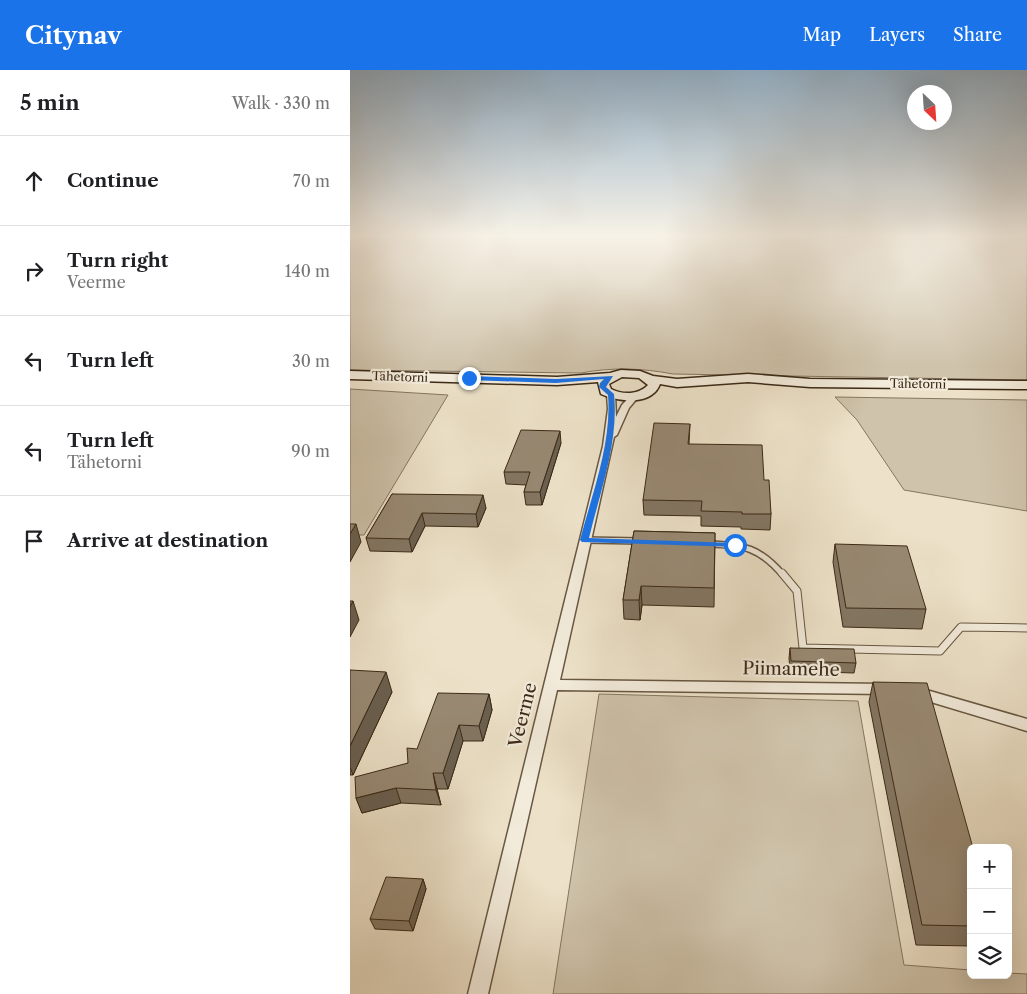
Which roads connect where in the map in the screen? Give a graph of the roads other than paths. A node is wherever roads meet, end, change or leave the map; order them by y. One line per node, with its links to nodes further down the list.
1 (350, 375): 3 (street, Tähetorni)
2 (611, 377): 3 (street, Tähetorni); 4 (street, Tähetorni); 6 (street)
3 (449, 378): 6 (street, Tähetorni)
4 (649, 385): 5 (street, Tähetorni); 7 (street)
5 (1027, 386)
6 (608, 392): 7 (street, Tähetorni); 8 (street, Veerme)
7 (635, 396): 8 (street, Veerme)
8 (608, 446): 9 (street, Veerme)
9 (584, 540): 10 (lane); 13 (street, Veerme)
10 (646, 541)
11 (705, 544): 12 (lane)
12 (1027, 628)
13 (550, 685): 14 (street, Piimamehe); 15 (street, Veerme)
14 (1027, 725)
15 (478, 994)

